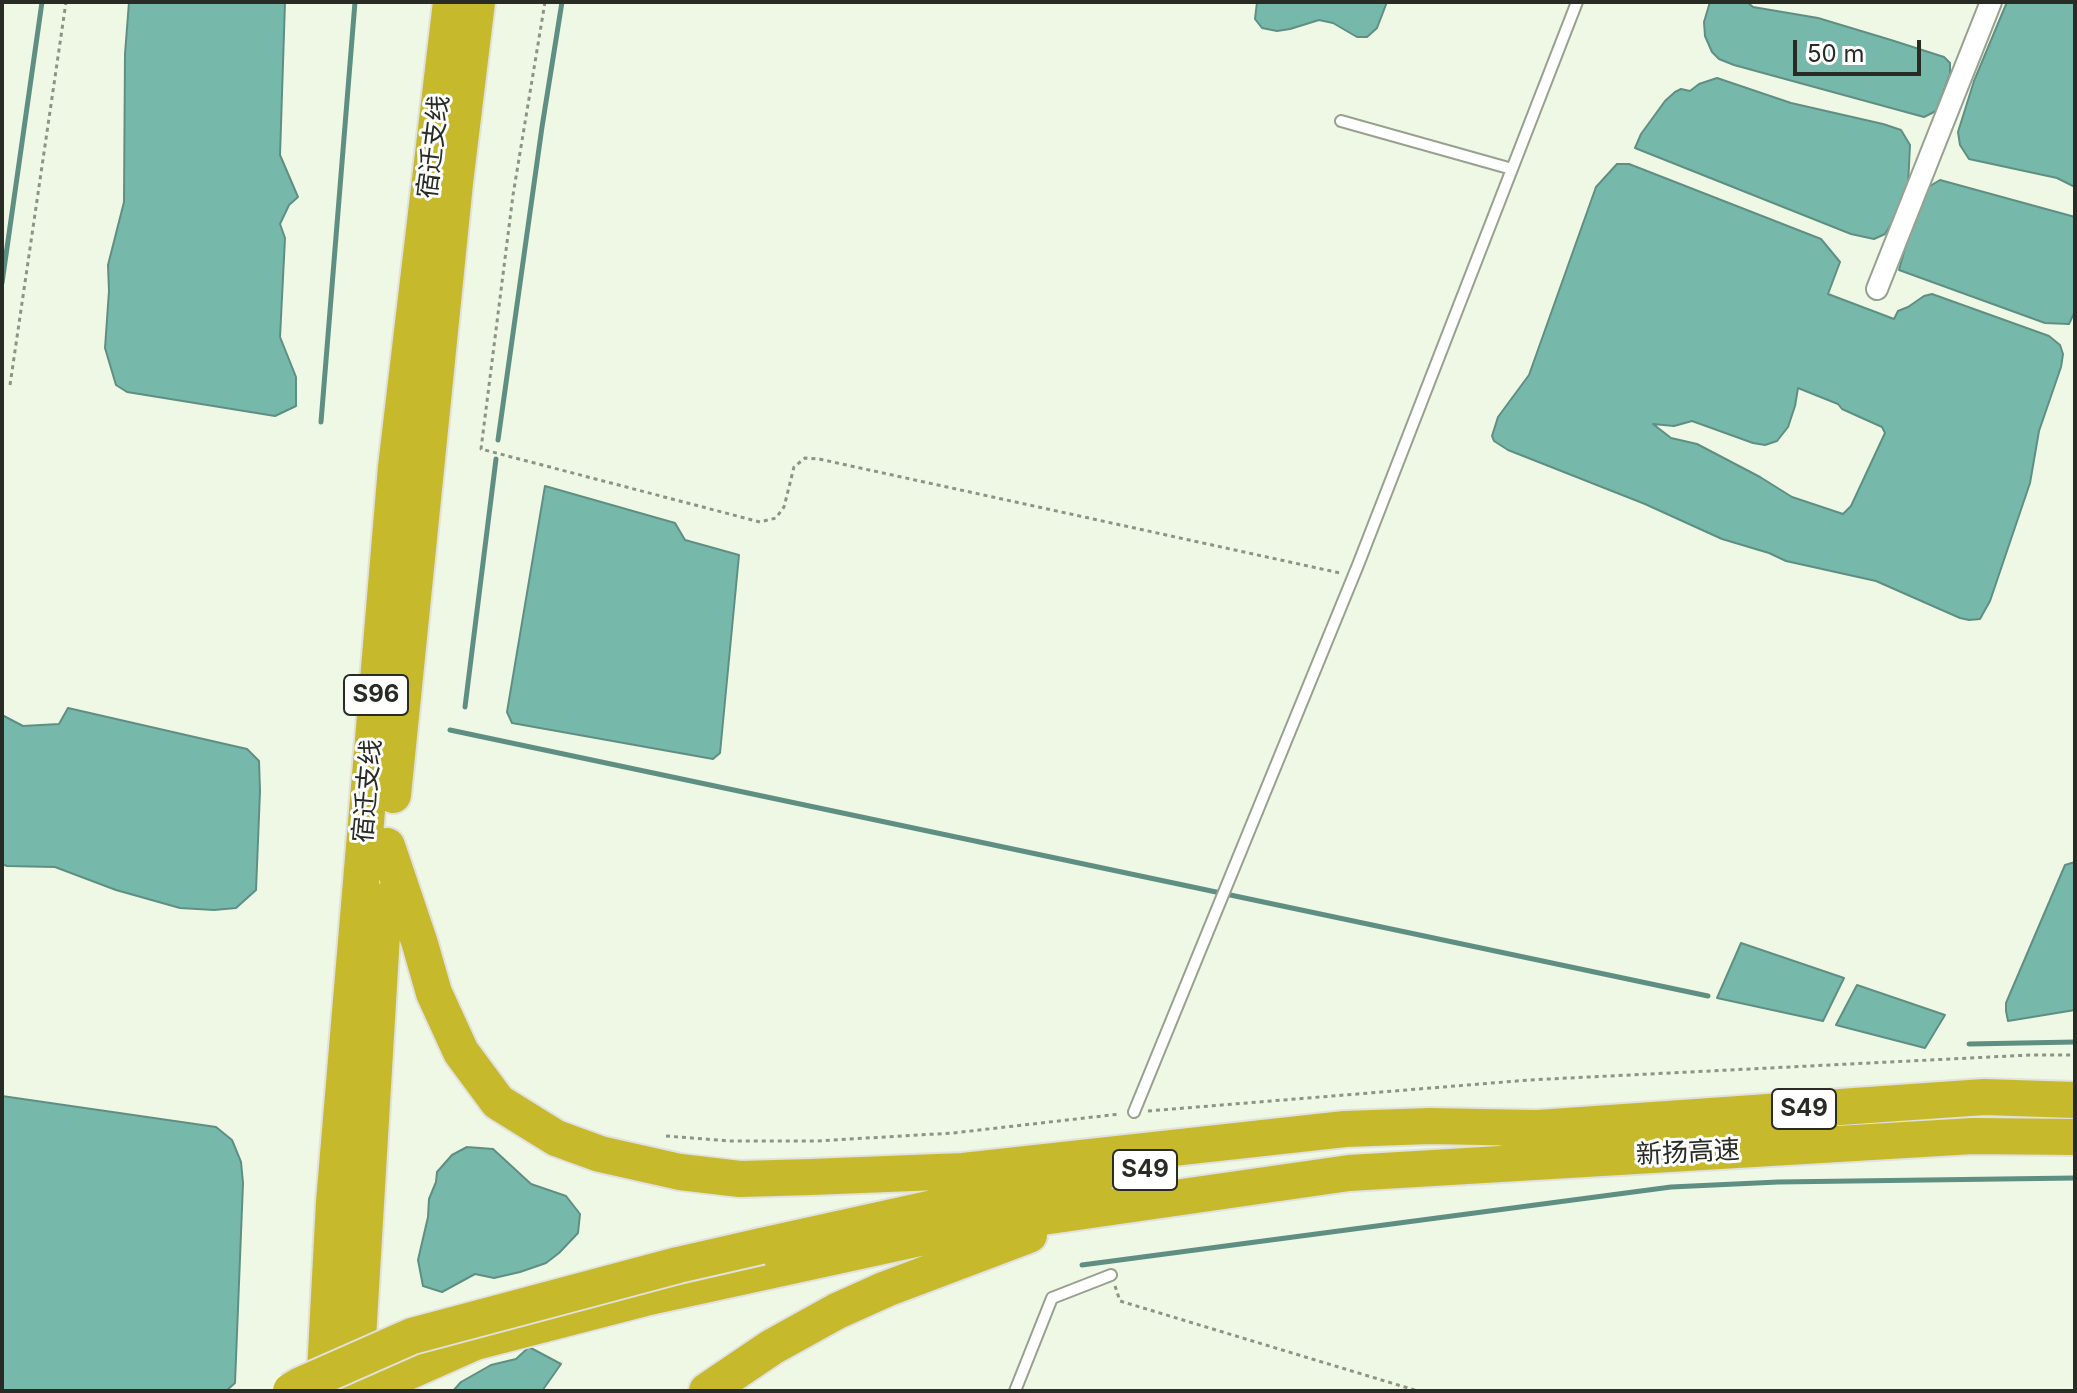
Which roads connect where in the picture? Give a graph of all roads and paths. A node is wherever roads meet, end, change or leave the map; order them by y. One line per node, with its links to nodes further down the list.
1 (66, 2): 10 (path)
2 (451, 2): 23 (highway, 宿迁支线 / S96)
3 (477, 2): 12 (highway, 宿迁支线 / S96)
4 (545, 2): 11 (path)
5 (1577, 2): 8 (lane)
6 (1991, 2): 9 (street)
7 (1341, 121): 8 (lane)
8 (1512, 169): 11 (lane)
9 (1877, 289)
10 (10, 385)
11 (1353, 576): 15 (lane)
12 (387, 846): 16 (highway); 24 (highway, 宿迁支线 / S96)
13 (2075, 1055): 15 (path)
14 (2075, 1100): 16 (highway, 新扬高速 / S49)
15 (1134, 1112): 17 (path)
16 (1534, 1128): 20 (highway, S49)
17 (666, 1136)
18 (2075, 1137): 19 (highway, 新扬高速 / S49)
19 (1349, 1173): 20 (highway); 26 (highway, S49)
20 (760, 1260): 22 (highway, S49, bridge); 25 (highway)
21 (1111, 1275): 27 (lane); 28 (path)
22 (291, 1391)
23 (324, 1391)
24 (355, 1391)
25 (365, 1391)
26 (707, 1391)
27 (1015, 1391)
28 (1418, 1391)

